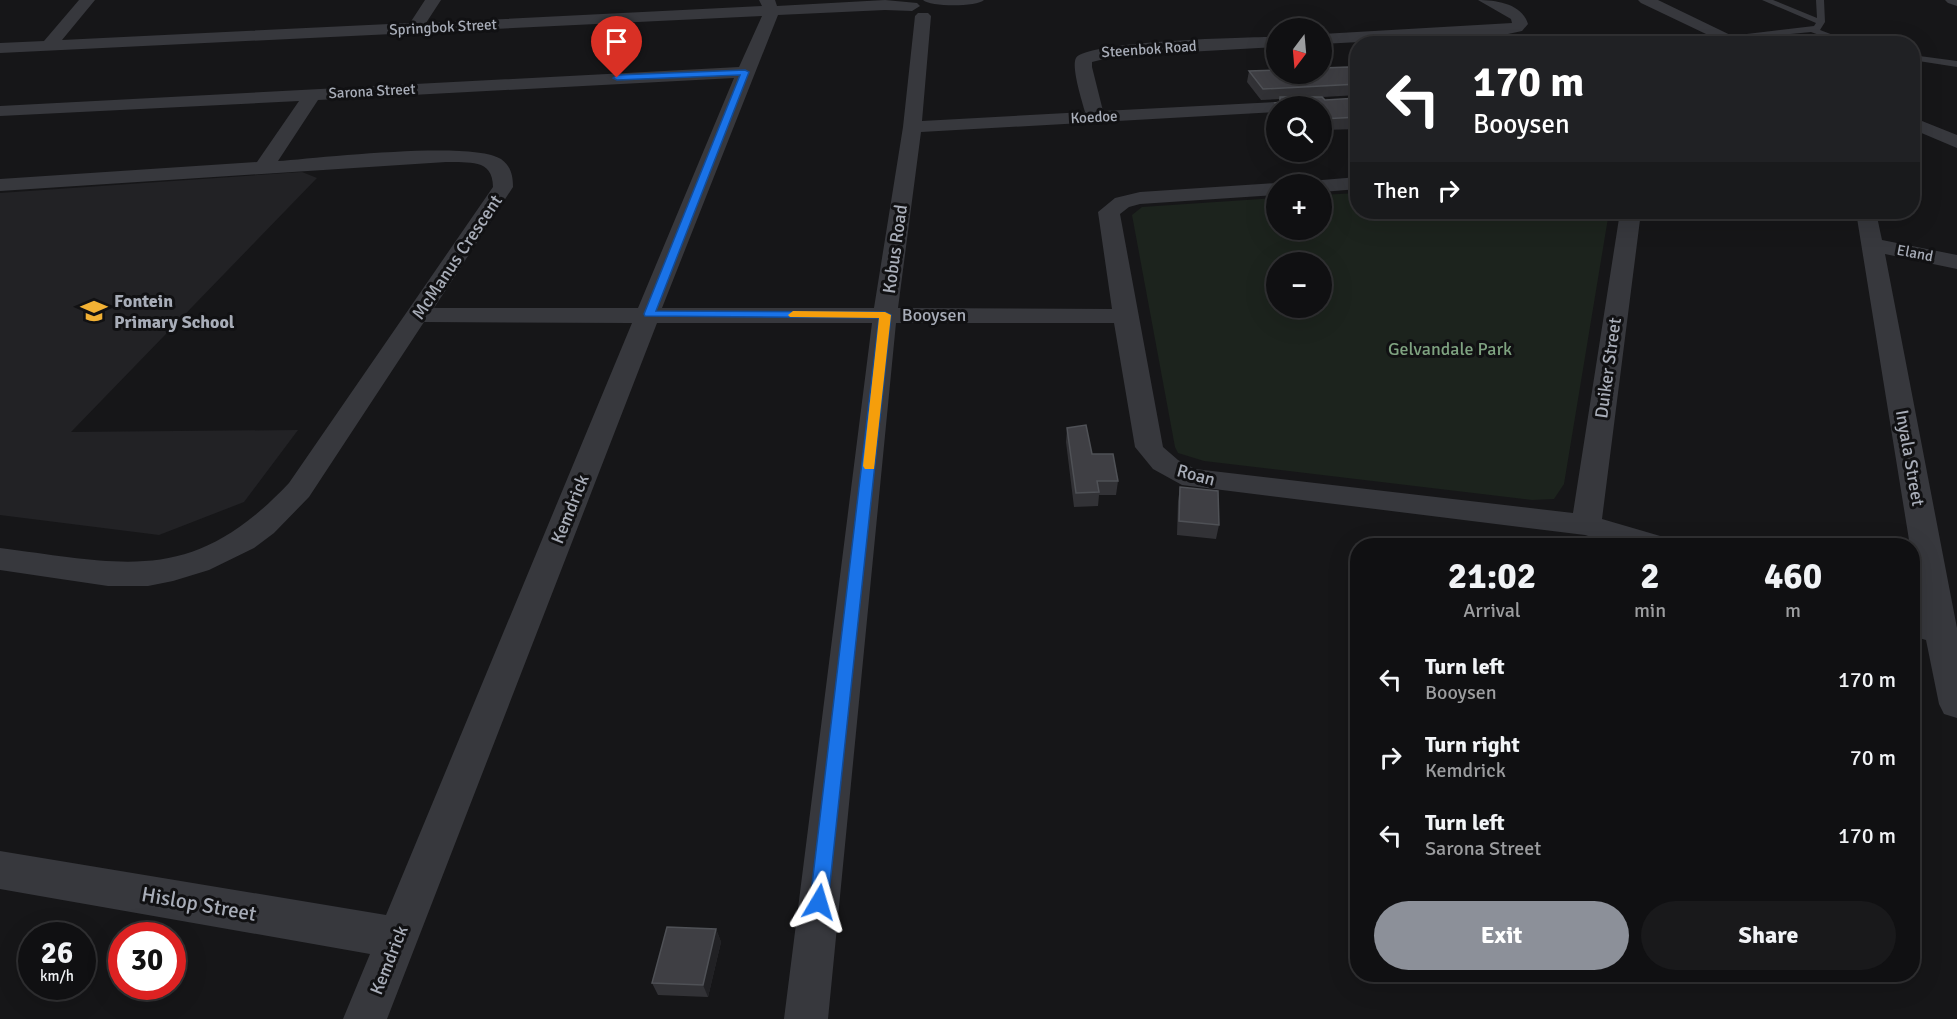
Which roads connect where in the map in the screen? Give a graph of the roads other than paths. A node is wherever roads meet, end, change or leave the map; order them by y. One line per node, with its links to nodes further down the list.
1 (87, 0): 21 (street)
2 (433, 0): 12 (street)
3 (976, 0): 8 (street)
4 (1486, 0): 14 (street)
5 (1646, 0): 15 (street)
6 (1766, 0): 11 (lane)
7 (1820, 0): 11 (lane)
8 (958, 1): 9 (street, Springbok Street)
9 (922, 5): 10 (street, Springbok Street); 33 (street, Kobus Road)
10 (770, 6): 12 (street, Springbok Street); 27 (street, Kemdrick)
11 (1821, 22): 13 (lane)
12 (415, 28): 21 (street, Springbok Street)
13 (1810, 29): 16 (lane); 17 (lane)
14 (1378, 36)
15 (1725, 36)
16 (1767, 36)
17 (1830, 36)
18 (1350, 37): 19 (street)
19 (1332, 38)
20 (1266, 43): 31 (street, Steenbok Road)
21 (48, 46): 22 (street, Springbok Street)
22 (27, 47): 23 (street, Springbok Street); 25 (street)
23 (0, 48)
24 (1920, 58): 26 (lane)
25 (0, 63)
26 (1957, 64)
27 (745, 72): 28 (street, Sarona Street); 44 (street, Kemdrick)
28 (313, 94): 30 (street, Sarona Street); 35 (street)
29 (1266, 107): 31 (street, Koedoe)
30 (0, 111)
31 (1095, 117): 33 (street, Koedoe)
32 (1920, 126): 34 (street)
33 (912, 128): 46 (street, Kobus Road)
34 (1957, 142)
35 (263, 168): 36 (street, McManus Crescent); 45 (street, McManus Crescent)
36 (0, 184)
37 (1350, 184): 38 (street)
38 (1332, 185)
39 (1266, 190): 47 (street, Roan)
40 (1630, 219): 48 (street, Duiker Street)
41 (1868, 219): 42 (street, Inyala Street)
42 (1874, 245): 43 (street, Eland); 50 (street, Inyala Street)
43 (1957, 261)
44 (649, 314): 45 (street, Booysen); 46 (street, Booysen); 56 (street, Kemdrick)
45 (419, 315): 51 (street, McManus Crescent)
46 (885, 315): 47 (street, Booysen); 58 (street, Kobus Road)
47 (1125, 316): 48 (street, Roan)
48 (1586, 525): 49 (street, Roan)
49 (1629, 538)
50 (1914, 538)
51 (0, 559)
52 (1920, 578): 53 (street, Inyala Street)
53 (1927, 627): 54 (street, Inyala Street)
54 (1957, 704)
55 (0, 870): 56 (street, Hislop Street)
56 (397, 938): 57 (street, Kemdrick)
57 (365, 1019)
58 (806, 1019)

